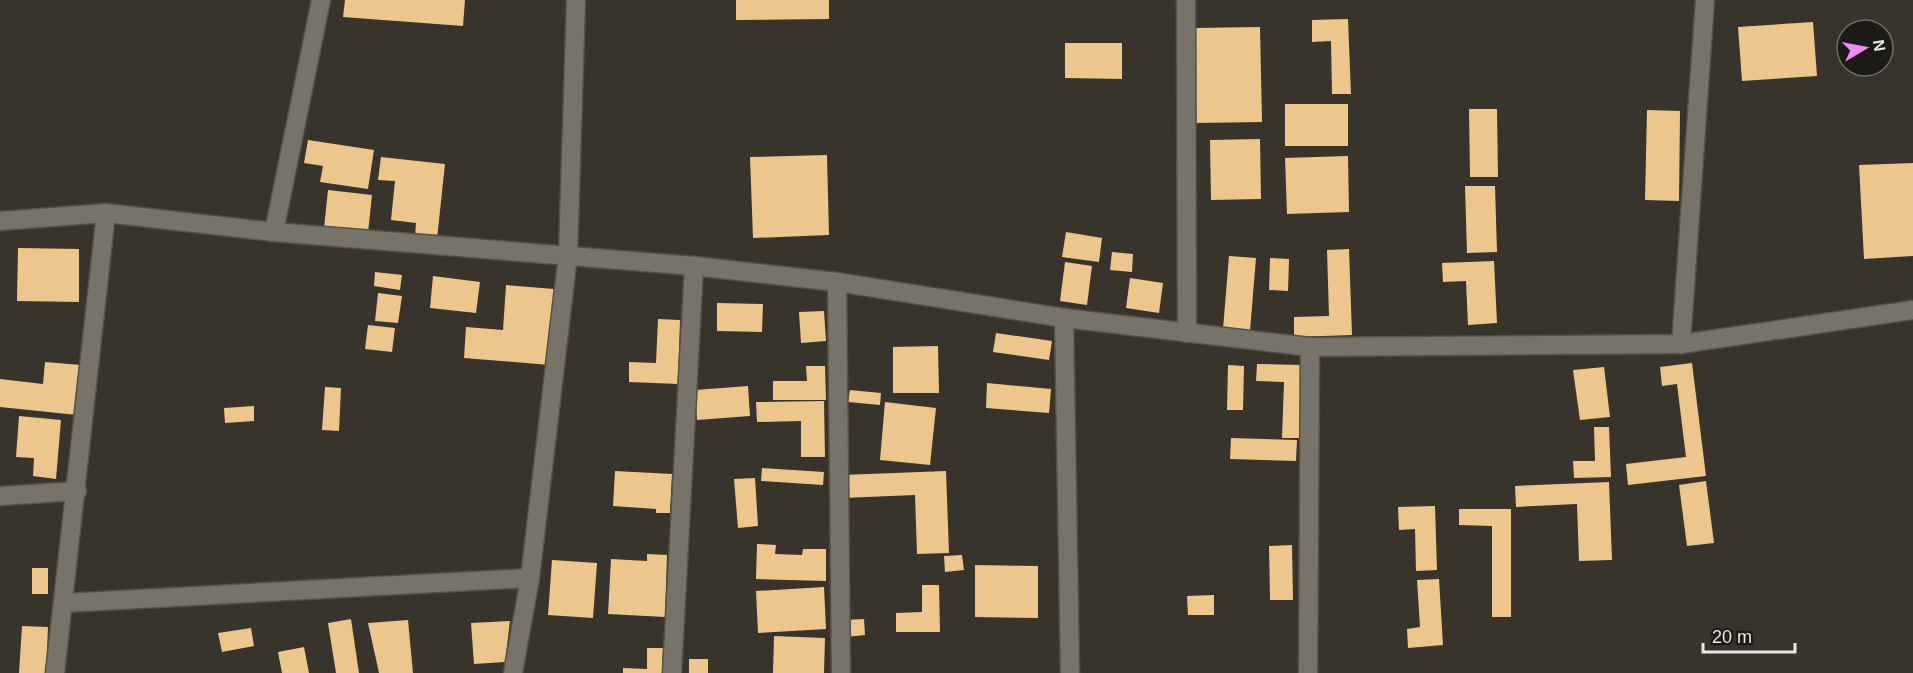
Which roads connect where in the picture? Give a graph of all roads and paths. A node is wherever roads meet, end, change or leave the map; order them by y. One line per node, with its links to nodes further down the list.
1 (321, 0): 7 (street)
2 (576, 0): 8 (street)
3 (1186, 0): 13 (street)
4 (1705, 0): 14 (street)
5 (106, 213): 6 (street); 7 (street); 16 (street)
6 (0, 221)
7 (274, 232): 8 (street)
8 (568, 255): 9 (street); 18 (street)
9 (694, 266): 10 (street); 22 (street)
10 (837, 282): 12 (street); 23 (street)
11 (1913, 310): 14 (street)
12 (1064, 318): 13 (street); 24 (street)
13 (1187, 333): 15 (street)
14 (1681, 345): 15 (street)
15 (1310, 347): 25 (street)
16 (77, 491): 17 (street); 19 (street)
17 (0, 496)
18 (530, 578): 19 (street); 21 (street)
19 (64, 603): 20 (street)
20 (55, 673)
21 (513, 673)
22 (672, 673)
23 (841, 673)
24 (1070, 673)
25 (1308, 673)

